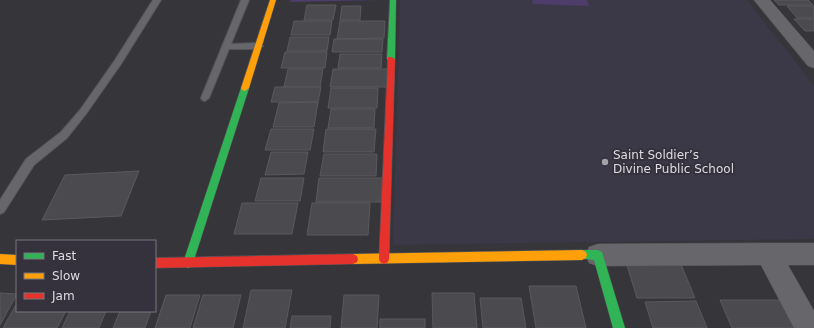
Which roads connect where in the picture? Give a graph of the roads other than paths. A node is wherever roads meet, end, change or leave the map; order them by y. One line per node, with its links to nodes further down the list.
1 (157, 0): 12 (lane)
2 (245, 0): 9 (lane)
3 (273, 0): 8 (street)
4 (393, 0): 18 (street)
5 (762, 0): 7 (street)
6 (814, 41): 7 (street)
7 (797, 42): 10 (street)
8 (258, 46): 9 (lane); 20 (street)
9 (226, 47): 11 (lane)
10 (814, 62)
11 (205, 98)
12 (0, 209)
13 (768, 254): 14 (street); 15 (street); 22 (street)
14 (814, 254)
15 (598, 255): 18 (street); 21 (street)
16 (0, 260): 17 (street)
17 (16, 260)
18 (384, 260): 20 (street)
19 (156, 263): 20 (street)
20 (188, 263)
21 (619, 328)
22 (809, 328)

